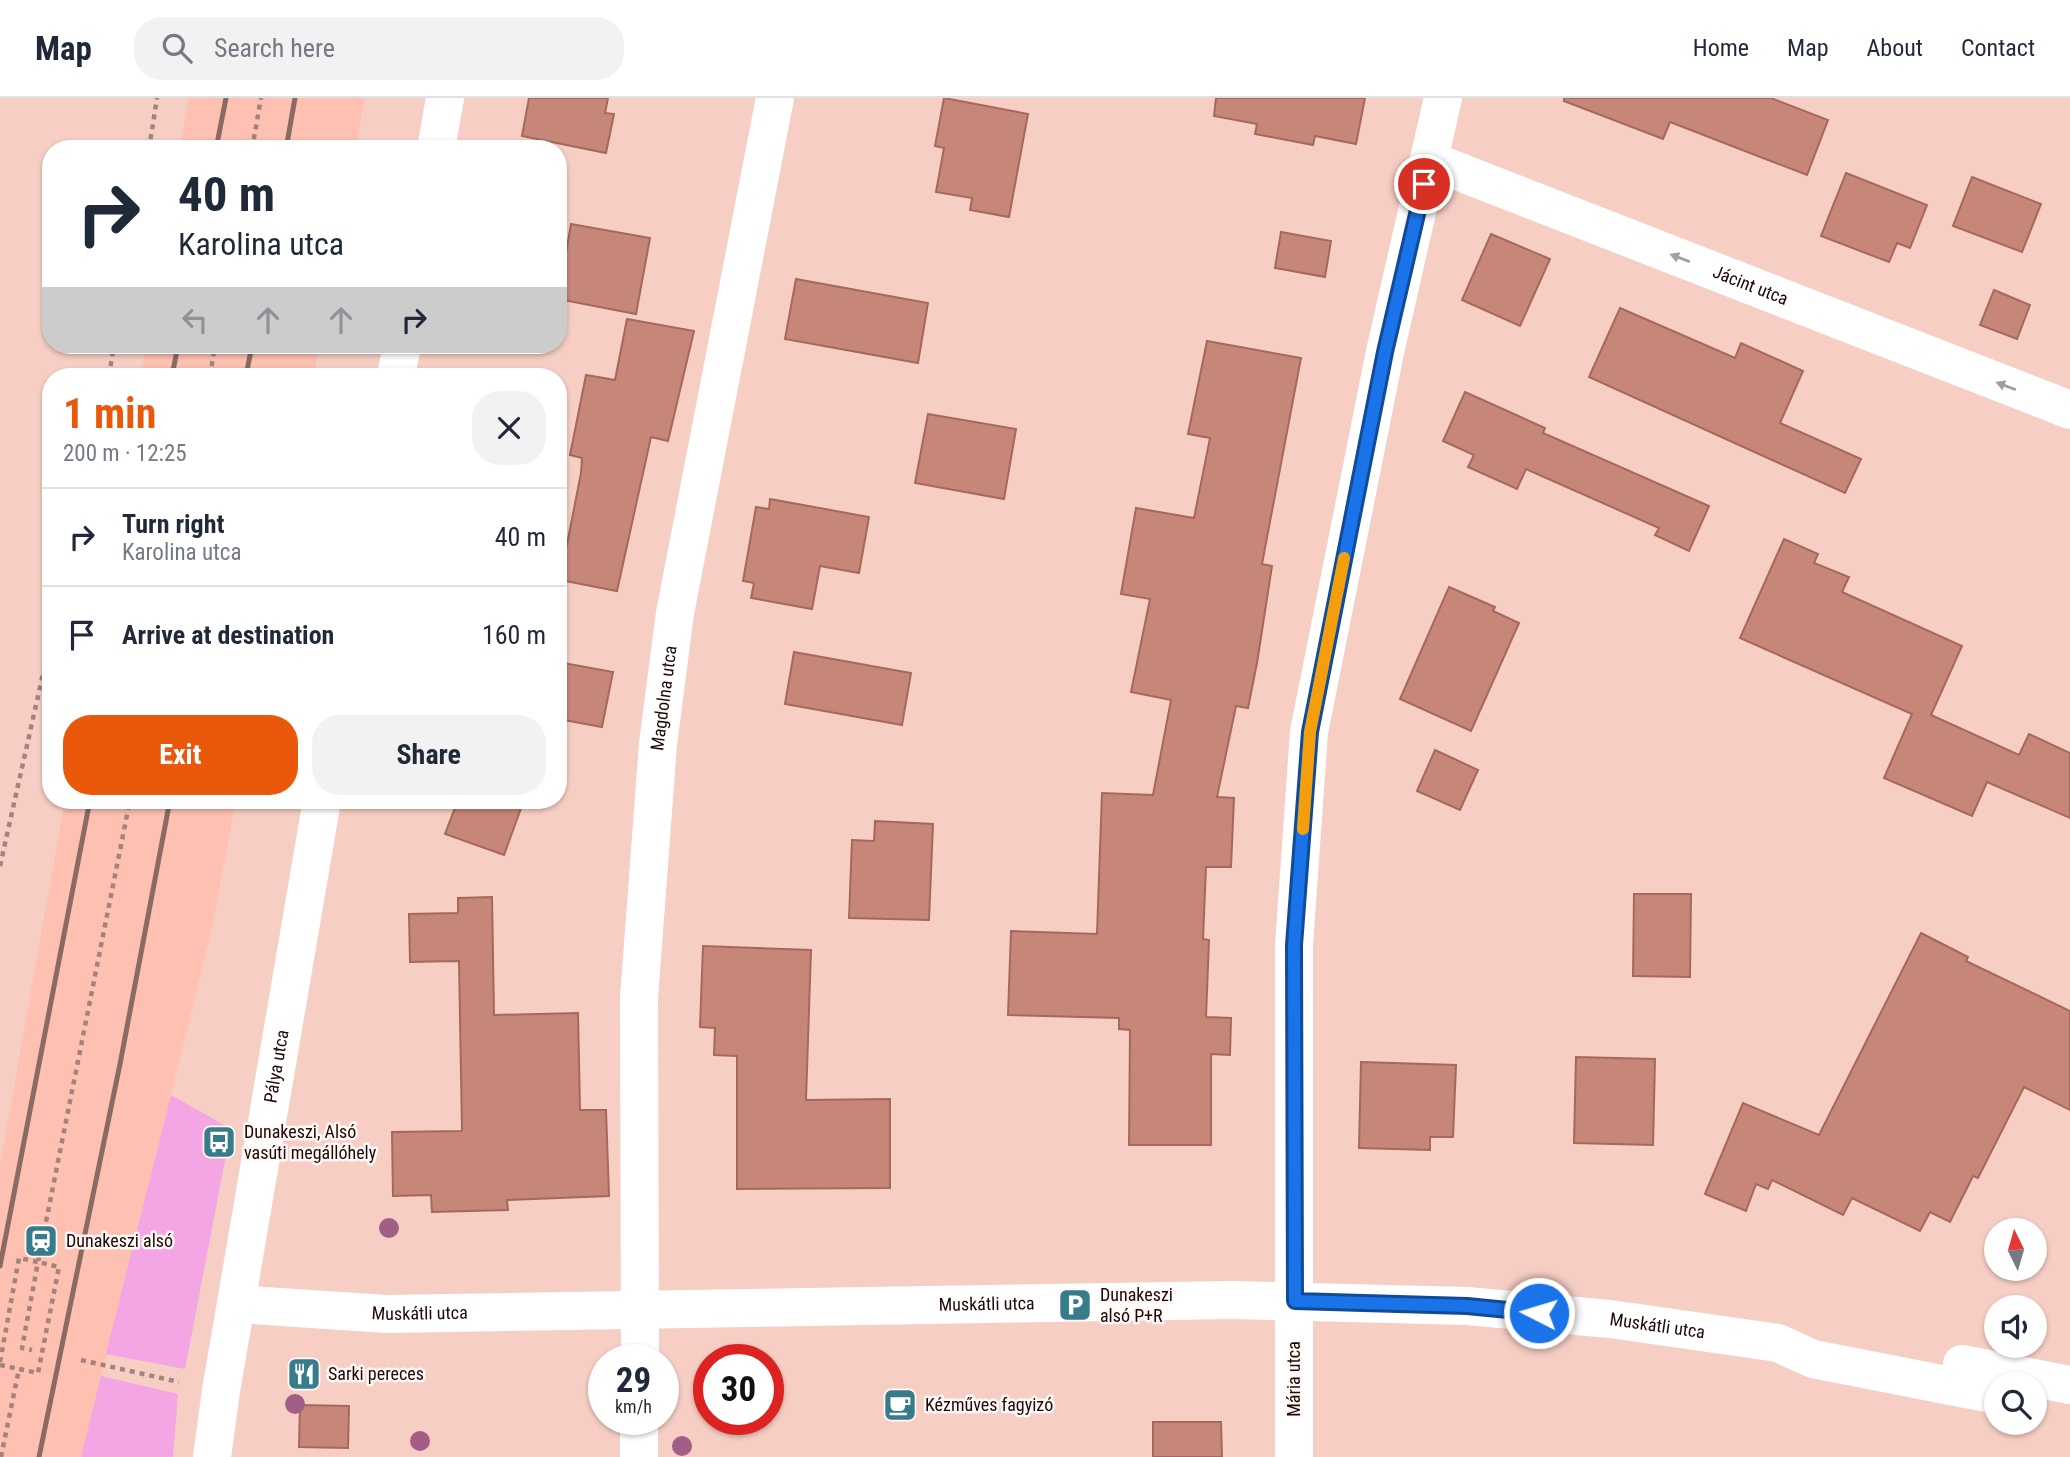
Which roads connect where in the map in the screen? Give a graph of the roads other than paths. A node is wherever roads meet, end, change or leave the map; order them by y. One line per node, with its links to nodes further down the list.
1 (445, 98): 4 (street)
2 (775, 98): 10 (street, Magdolna utca)
3 (1443, 98): 5 (street, Mária utca)
4 (438, 140)
5 (1429, 160): 6 (street, Jácint utca, one-way to 5); 8 (street, Mária utca)
6 (2070, 410)
7 (320, 809): 9 (street, Pálya utca)
8 (1295, 1301): 10 (street, Muskátli utca); 11 (street, Muskátli utca); 20 (street, Mária utca)
9 (236, 1304): 10 (street, Muskátli utca); 18 (street, Pálya utca)
10 (640, 1308): 12 (street, Magdolna utca)
11 (1778, 1343): 13 (street, Muskátli utca); 14 (street, Muskátli utca)
12 (640, 1344)
13 (2070, 1385)
14 (1984, 1392)
15 (2047, 1405): 16 (street)
16 (2070, 1410)
17 (639, 1435): 19 (street)
18 (212, 1457)
19 (639, 1457)
20 (1294, 1457)

